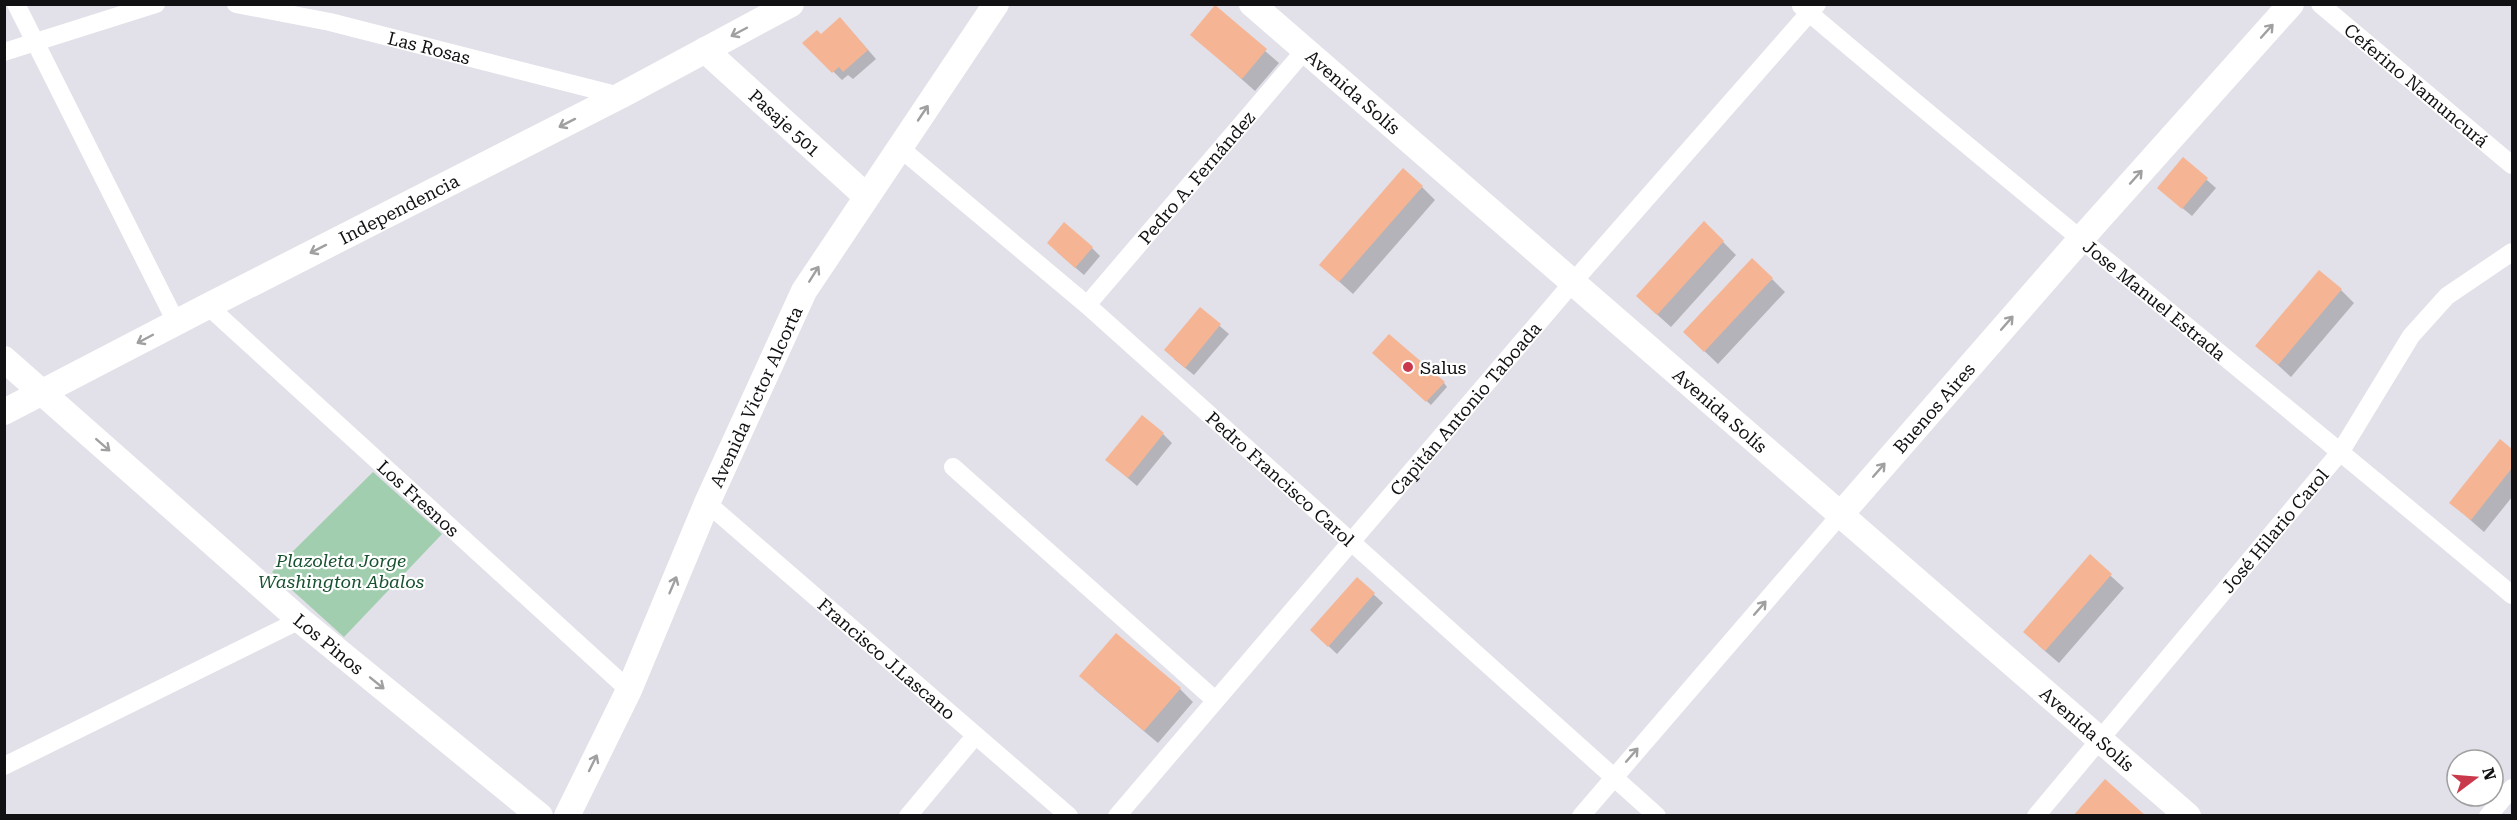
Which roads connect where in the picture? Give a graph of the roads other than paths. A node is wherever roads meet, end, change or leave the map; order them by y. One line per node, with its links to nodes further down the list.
1 (16, 4): 11 (street)
2 (156, 4): 11 (street)
3 (236, 4): 10 (street, Las Rosas)
4 (791, 4): 12 (main road, Independencia, one-way to 12)
5 (996, 4): 16 (main road, Avenida Victor Alcorta, one-way to 5)
6 (1252, 4): 13 (main road, Avenida Solís)
7 (2291, 4): 19 (main road, Buenos Aires, one-way to 7)
8 (2320, 4): 17 (street, Ceferino Namuncurá)
9 (1809, 7): 19 (street, Jose Manuel Estrada); 21 (street, Capitán Antonio Taboada)
10 (328, 13): 15 (street, Las Rosas)
11 (35, 43): 14 (street); 24 (street)
12 (705, 50): 15 (main road, Independencia); 18 (main road, Pasaje 501)
13 (1305, 50): 21 (main road, Avenida Solís); 22 (street, Pedro A. Fernández)
14 (4, 52)
15 (620, 96): 23 (main road, Independencia, one-way to 23)
16 (900, 148): 18 (main road, Avenida Victor Alcorta); 22 (street, Pedro Francisco Carol)
17 (2512, 165)
18 (866, 196): 32 (main road, Avenida Victor Alcorta, one-way to 18)
19 (2080, 240): 30 (street, Jose Manuel Estrada); 33 (main road, Buenos Aires, one-way to 19)
20 (2512, 252): 30 (street, José Hilario Carol)
21 (1574, 281): 33 (main road, Avenida Solís); 34 (street, Capitán Antonio Taboada)
22 (1086, 305): 34 (street, Pedro Francisco Carol)
23 (208, 306): 24 (main road, Independencia); 37 (street, Los Fresnos)
24 (176, 322): 26 (main road, Independencia, one-way to 26)
25 (4, 359): 27 (main road, Los Pinos)
26 (85, 370): 27 (main road, Independencia); 29 (main road)
27 (43, 393): 28 (main road, Independencia); 29 (main road, Los Pinos)
28 (4, 412)
29 (76, 422): 36 (main road, Los Pinos, one-way to 36)
30 (2341, 451): 35 (street, Jose Manuel Estrada); 40 (street, José Hilario Carol)
31 (953, 467): 38 (street)
32 (707, 503): 37 (main road, Avenida Victor Alcorta, one-way to 32); 39 (street, Francisco J.Lascano)
33 (1841, 514): 40 (main road, Avenida Solís); 42 (street, Buenos Aires, one-way to 33)
34 (1352, 543): 38 (street, Capitán Antonio Taboada); 42 (street, Pedro Francisco Carol)
35 (2512, 595)
36 (300, 620): 41 (street); 44 (main road, Los Pinos, one-way to 44)
37 (629, 690): 45 (main road, Avenida Victor Alcorta, one-way to 37)
38 (1215, 700): 48 (street, Capitán Antonio Taboada)
39 (975, 736): 46 (street); 47 (street, Francisco J.Lascano)
40 (2100, 739): 51 (street, José Hilario Carol); 52 (main road, Avenida Solís)
41 (4, 766)
42 (1613, 777): 49 (street, Buenos Aires); 50 (street, Pedro Francisco Carol)
43 (2512, 788): 53 (street)
44 (540, 816)
45 (567, 816)
46 (908, 816)
47 (1069, 816)
48 (1117, 816)
49 (1581, 816)
50 (1657, 816)
51 (2036, 816)
52 (2188, 816)
53 (2488, 816)

